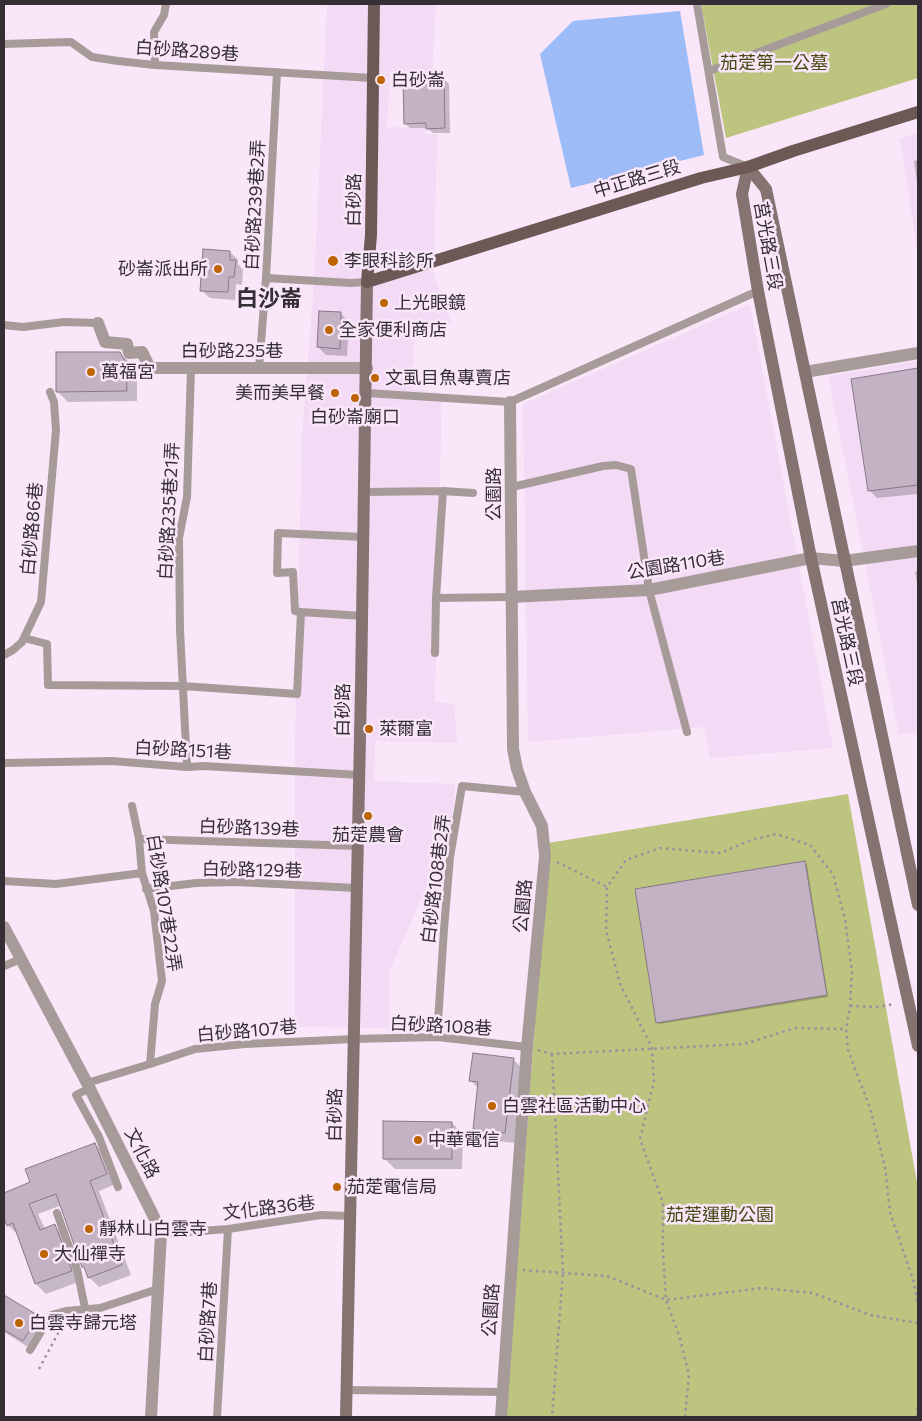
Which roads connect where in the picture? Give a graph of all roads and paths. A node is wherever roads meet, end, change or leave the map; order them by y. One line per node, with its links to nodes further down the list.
1 (166, 4): 6 (lane)
2 (374, 4): 9 (main road, 白砂路)
3 (697, 4): 8 (lane)
4 (886, 4): 8 (lane)
5 (4, 44): 6 (lane, 白砂路289巷)
6 (155, 65): 7 (lane, 白砂路289巷)
7 (277, 72): 9 (lane, 白砂路289巷); 12 (lane, 白砂路239巷2弄)
8 (709, 72): 11 (lane)
9 (372, 78): 13 (main road, 白砂路)
10 (918, 112): 11 (main road, 中正路三段)
11 (748, 166): 13 (main road, 中正路三段); 14 (street, 莒光路三段); 21 (street, 莒光路三段)
12 (266, 278): 13 (lane); 20 (lane, 白砂路239巷2弄)
13 (367, 282): 19 (street, 白砂路)
14 (758, 291): 24 (lane); 31 (street, 莒光路三段)
15 (98, 323): 16 (lane); 18 (street, 白砂路235巷)
16 (4, 325)
17 (918, 353): 21 (street)
18 (191, 368): 20 (street, 白砂路235巷); 41 (lane, 白砂路235巷21弄)
19 (367, 368): 20 (street, 白砂路235巷); 23 (street, 白砂路)
20 (259, 369)
21 (805, 372): 32 (street, 莒光路三段)
22 (50, 392): 38 (lane, 白砂路86巷)
23 (366, 393): 24 (lane); 27 (street, 白砂路)
24 (510, 402): 25 (street, 公園路)
25 (512, 486): 33 (lane); 34 (street, 公園路)
26 (444, 491): 27 (lane); 28 (lane); 35 (lane)
27 (364, 492): 29 (street, 白砂路)
28 (473, 493)
29 (364, 537): 36 (lane); 37 (street, 白砂路)
30 (918, 551): 32 (street, 公園路110巷)
31 (810, 558): 32 (street, 公園路110巷); 33 (street, 公園路110巷); 60 (street, 莒光路三段)
32 (844, 562): 56 (street, 莒光路三段)
33 (649, 590): 34 (street, 公園路110巷); 42 (lane)
34 (511, 597): 35 (lane); 46 (street, 公園路)
35 (436, 598): 39 (lane)
36 (301, 612): 37 (lane); 41 (lane)
37 (362, 616): 45 (street, 白砂路)
38 (24, 638): 40 (lane, 白砂路86巷); 41 (lane)
39 (435, 652)
40 (4, 655)
41 (183, 686): 44 (lane, 白砂路235巷21弄)
42 (687, 732)
43 (4, 763): 44 (lane, 白砂路151巷)
44 (187, 767): 45 (lane, 白砂路151巷)
45 (360, 775): 49 (street, 白砂路)
46 (525, 792): 50 (street, 公園路); 63 (lane, 白砂路108巷2弄)
47 (132, 806): 48 (lane, 白砂路107巷22弄)
48 (138, 839): 49 (lane, 白砂路139巷); 51 (lane, 白砂路107巷22弄)
49 (358, 846): 54 (street, 白砂路)
50 (545, 856): 53 (path); 66 (street, 公園路)
51 (142, 873): 52 (lane); 55 (lane, 白砂路107巷22弄)
52 (4, 881)
53 (607, 887): 61 (path); 67 (path)
54 (357, 888): 55 (lane, 白砂路129巷); 64 (street, 白砂路)
55 (146, 889): 69 (lane, 白砂路107巷22弄)
56 (918, 905)
57 (4, 927): 58 (street, 文化路)
58 (20, 958): 59 (lane); 70 (street, 文化路)
59 (4, 966)
60 (909, 1002): 61 (path); 65 (street, 莒光路三段)
61 (850, 1006): 62 (path)
62 (846, 1029): 67 (path); 80 (path)
63 (437, 1038): 64 (lane, 白砂路108巷); 66 (lane, 白砂路108巷)
64 (354, 1039): 69 (lane, 白砂路107巷); 73 (street, 白砂路)
65 (918, 1046)
66 (528, 1047): 68 (path); 76 (street, 公園路)
67 (652, 1048): 68 (path); 79 (path)
68 (552, 1054): 77 (path)
69 (150, 1064): 70 (lane, 白砂路107巷)
70 (88, 1085): 71 (lane); 75 (street, 文化路)
71 (118, 1188)
72 (57, 1213): 81 (lane)
73 (350, 1216): 74 (lane, 文化路36巷); 86 (street, 白砂路)
74 (228, 1229): 75 (lane, 文化路36巷); 90 (lane, 白砂路7巷)
75 (160, 1234): 78 (street, 文化路)
76 (512, 1270): 77 (path); 87 (street, 公園路)
77 (563, 1272): 79 (path); 93 (path)
78 (158, 1289): 81 (lane); 89 (street, 文化路)
79 (666, 1300): 83 (path); 94 (path)
80 (918, 1306)
81 (84, 1308): 82 (lane)
82 (66, 1311): 84 (lane); 85 (path)
83 (918, 1323)
84 (30, 1350)
85 (39, 1369)
86 (347, 1390): 87 (lane); 91 (street, 白砂路)
87 (503, 1392): 92 (street, 公園路)
88 (918, 1406): 95 (path)
89 (151, 1417)
90 (217, 1417)
91 (346, 1417)
92 (501, 1417)
93 (552, 1417)
94 (684, 1417)
95 (917, 1417)

